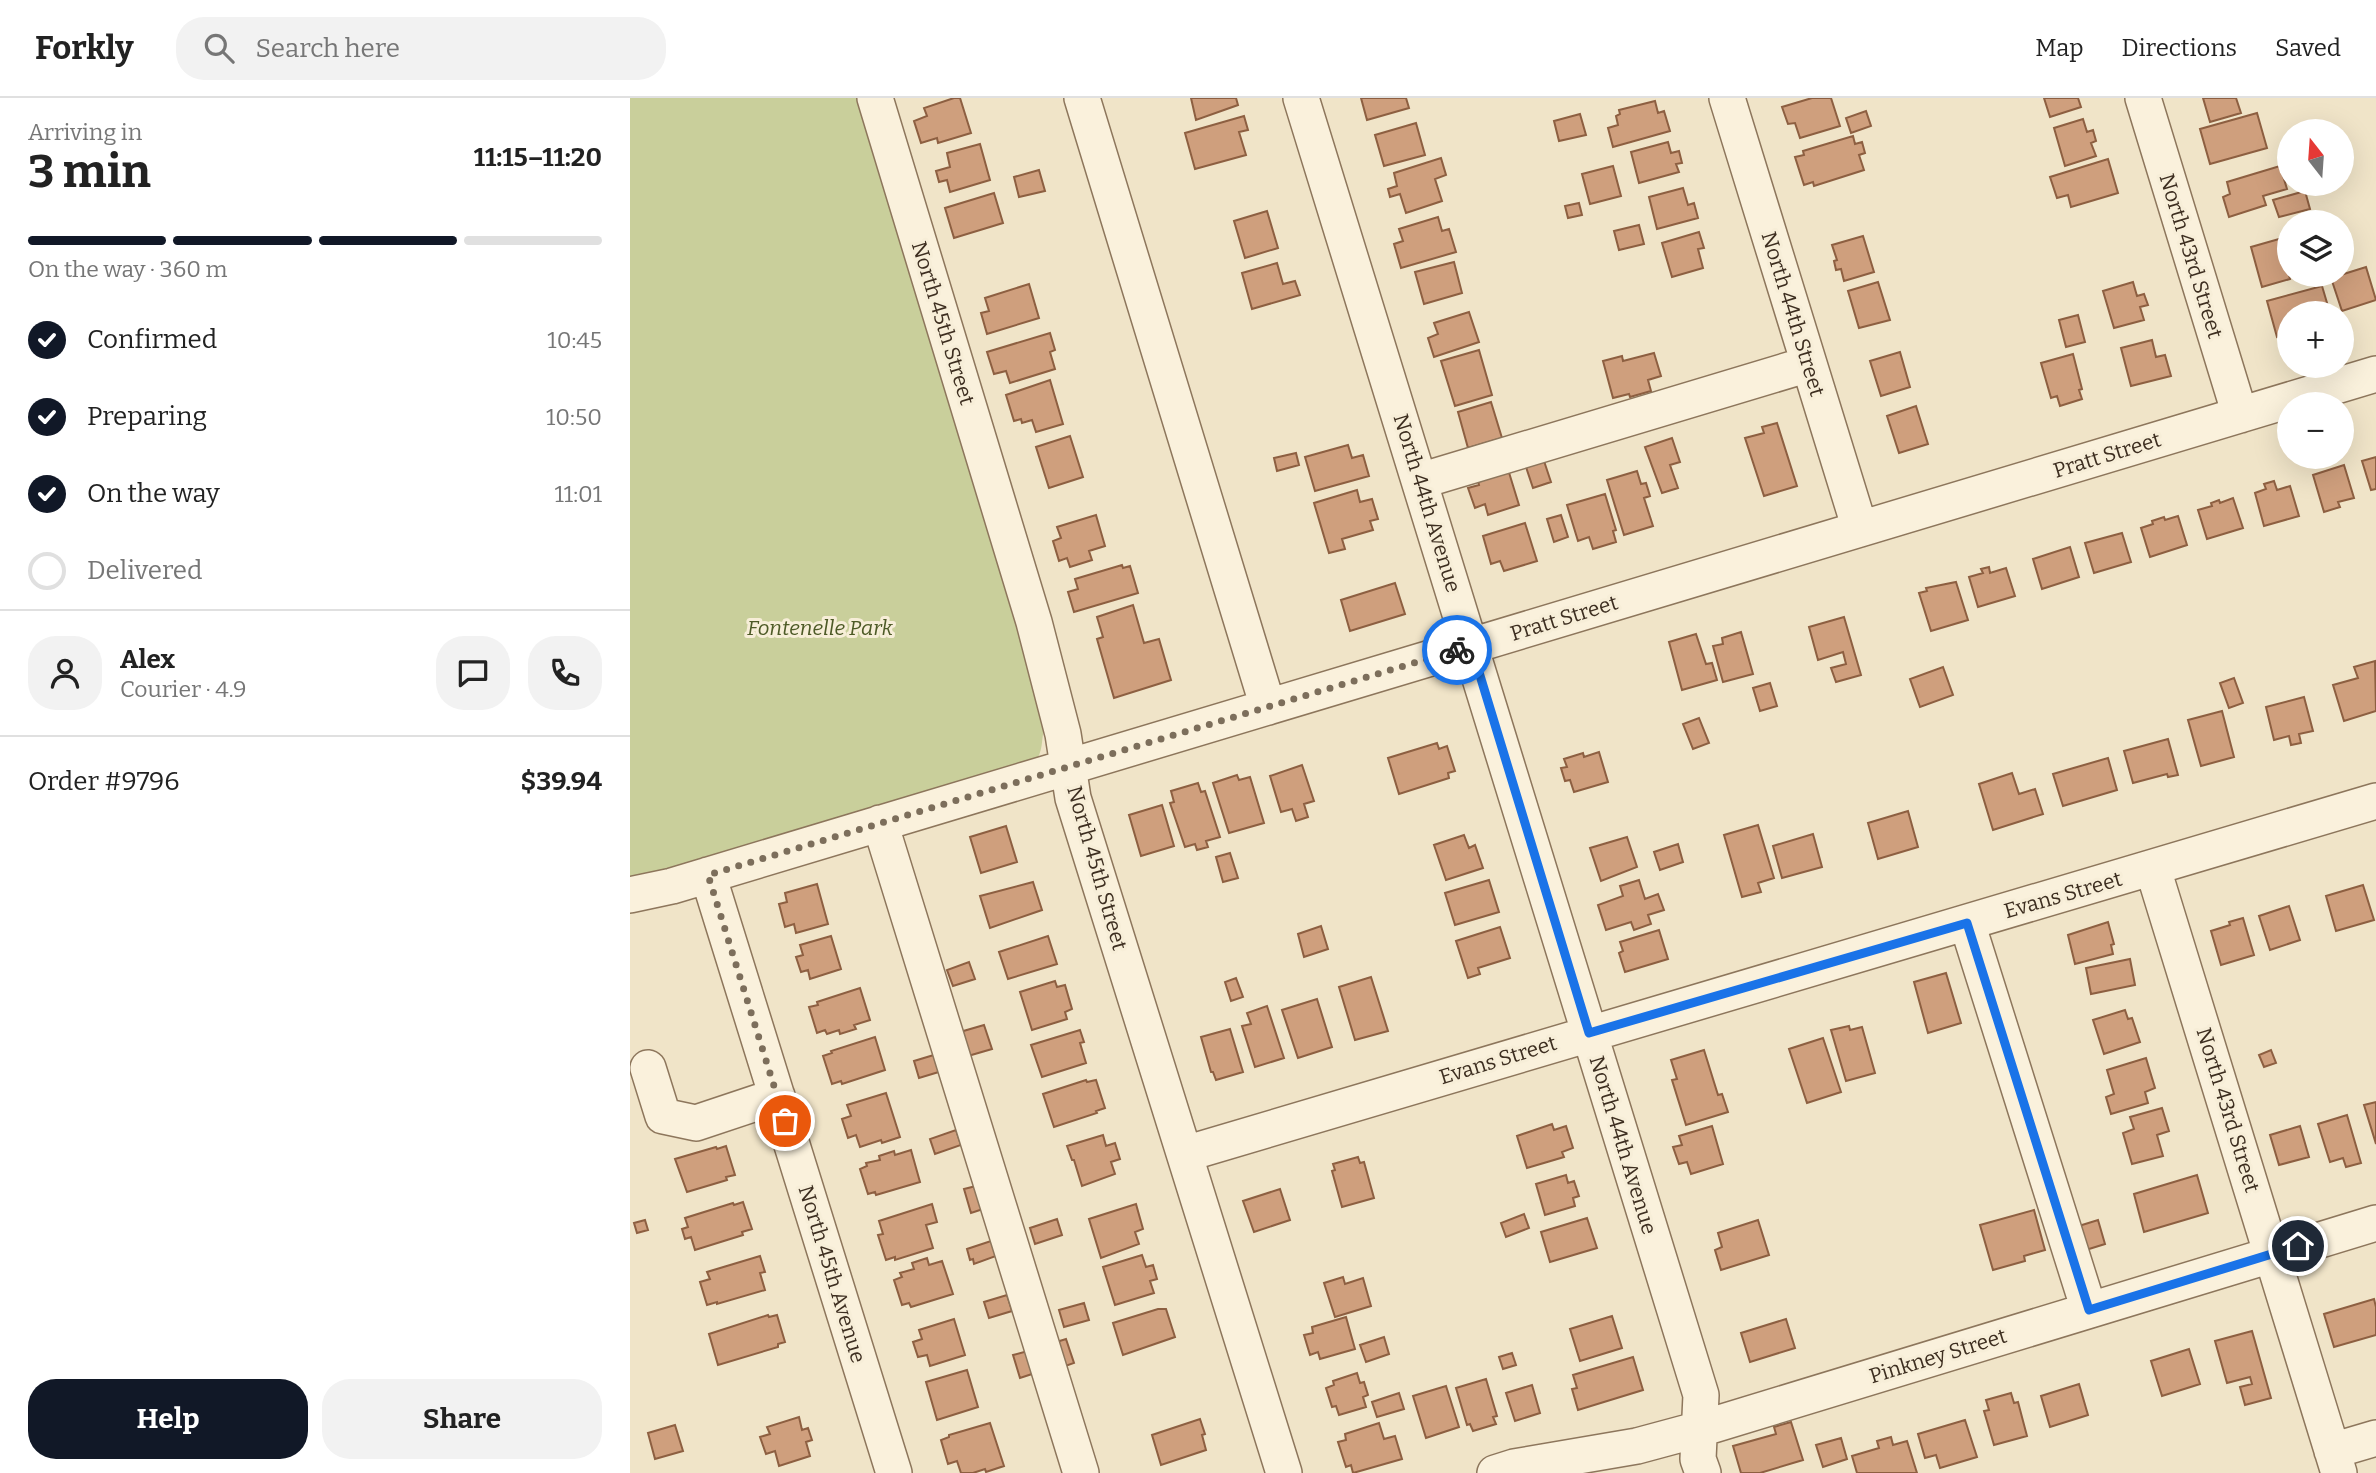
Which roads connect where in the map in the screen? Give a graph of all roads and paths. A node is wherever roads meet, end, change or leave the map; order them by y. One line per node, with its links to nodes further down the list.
1 (875, 98): 13 (street, North 45th Street)
2 (1082, 98): 12 (street)
3 (1301, 98): 9 (street, North 44th Avenue)
4 (1727, 98): 6 (street, North 44th Street)
5 (2143, 98): 8 (street, North 43rd Street)
6 (1809, 364): 9 (street); 10 (street, North 44th Street)
7 (2376, 374): 8 (street, Pratt Street)
8 (2240, 415): 10 (street, Pratt Street)
9 (1420, 481): 11 (street, North 44th Avenue)
10 (1860, 529): 11 (street, Pratt Street)
11 (1471, 646): 12 (street, Pratt Street); 20 (street, North 44th Avenue)
12 (1268, 707): 13 (street, Pratt Street)
13 (1068, 767): 15 (street, Pratt Street); 23 (street, North 45th Street)
14 (2376, 801): 16 (street, Evans Street)
15 (880, 824): 17 (street, Pratt Street); 31 (street)
16 (2153, 869): 19 (street, Evans Street); 25 (street, North 43rd Street)
17 (708, 875): 18 (street, Pratt Street); 22 (street, North 45th Avenue)
18 (630, 895)
19 (1967, 923): 20 (street, Evans Street); 26 (street)
20 (1589, 1033): 23 (street, Evans Street); 27 (street, North 44th Avenue)
21 (648, 1068): 22 (street)
22 (777, 1096): 30 (street, North 45th Avenue)
23 (1185, 1154): 32 (street, North 45th Street)
24 (2376, 1223): 25 (street, Pinkney Street)
25 (2272, 1254): 26 (street, Pinkney Street); 29 (street, North 43rd Street)
26 (2089, 1310): 27 (street, Pinkney Street)
27 (1700, 1429): 33 (street, Pinkney Street); 34 (street, North 44th Avenue)
28 (2376, 1438): 29 (street)
29 (2335, 1462)
30 (894, 1473)
31 (1081, 1473)
32 (1284, 1473)
33 (1495, 1473)
34 (1703, 1473)

